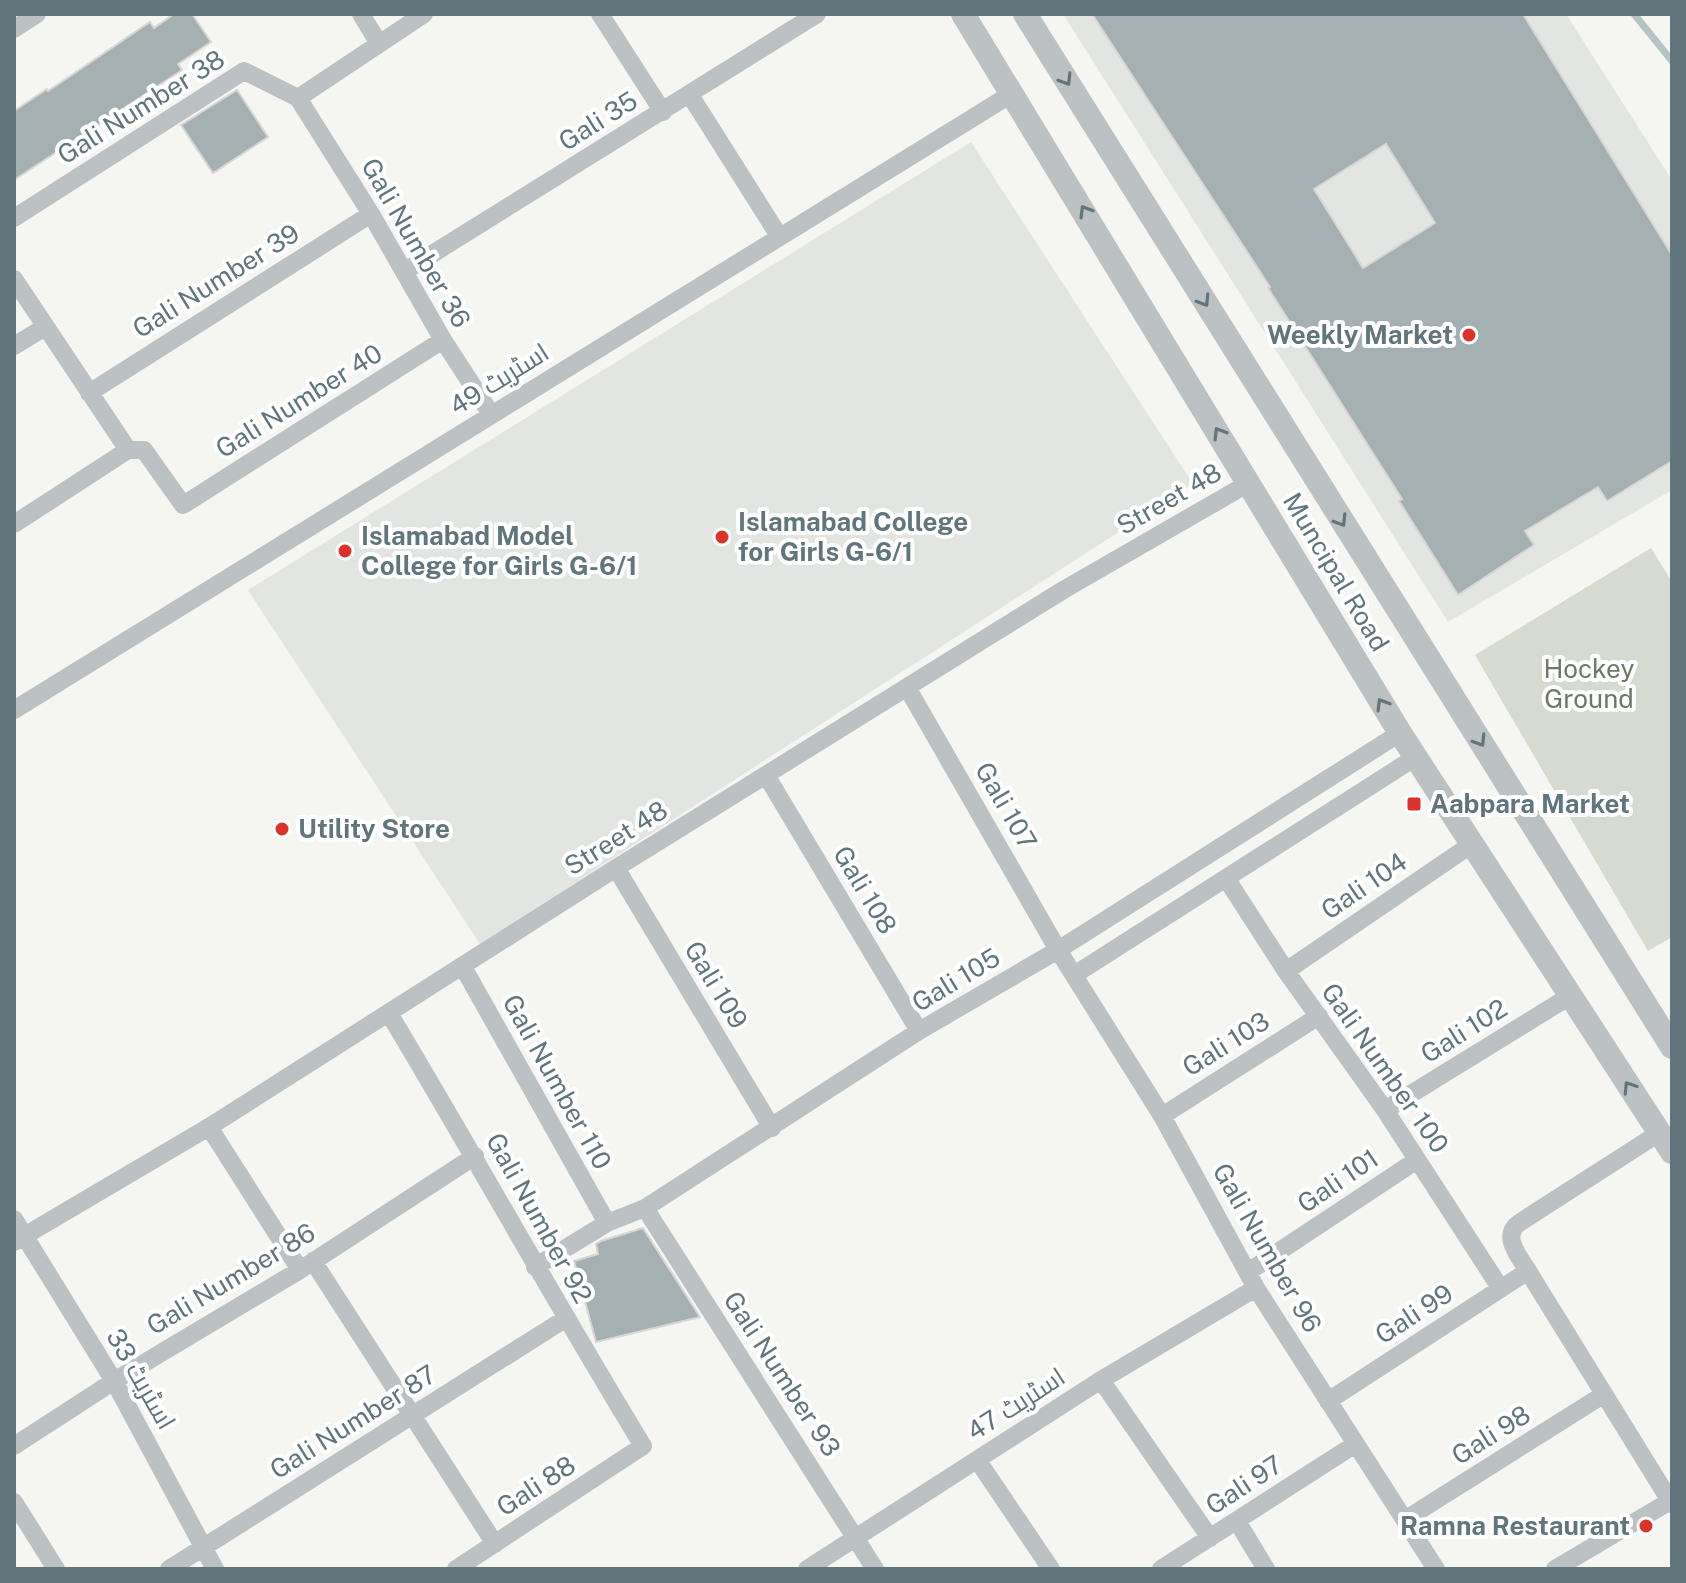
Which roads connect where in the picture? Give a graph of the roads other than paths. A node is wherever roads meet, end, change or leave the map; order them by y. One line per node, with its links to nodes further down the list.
1 (37, 14): 8 (street)
2 (361, 14): 9 (street)
3 (424, 14): 9 (street)
4 (600, 14): 13 (street)
5 (817, 14): 11 (street, Gali 35)
6 (963, 14): 10 (street, Muncipal Road)
7 (1025, 14): 43 (street, Muncipal Road, one-way to 43)
8 (14, 29)
9 (378, 42): 12 (street)
10 (1013, 93): 16 (street, اسٹریٹ 49); 25 (street, Muncipal Road, one-way to 10)
11 (690, 95): 13 (street, Gali 35); 16 (street)
12 (298, 98): 14 (street, Gali Number 36); 15 (street, Gali Number 38)
13 (663, 112): 17 (street, Gali 35)
14 (371, 214): 17 (street, Gali Number 36); 22 (street, Gali Number 39)
15 (14, 218)
16 (779, 236): 23 (street, اسٹریٹ 49)
17 (405, 271): 20 (street, Gali Number 36)
18 (14, 279): 19 (street)
19 (45, 327): 21 (street); 22 (street)
20 (443, 340): 23 (street, Gali Number 36); 24 (street, Gali Number 40)
21 (14, 346)
22 (89, 393): 24 (street)
23 (491, 414): 28 (street, اسٹریٹ 49)
24 (128, 450): 26 (street)
25 (1249, 483): 27 (street, Street 48); 29 (street, Muncipal Road, one-way to 25)
26 (14, 524)
27 (908, 689): 31 (street, Street 48); 35 (street, Gali 107)
28 (14, 710)
29 (1400, 733): 30 (street, Muncipal Road); 35 (street, Gali 105)
30 (1416, 757): 32 (street, Muncipal Road); 34 (street)
31 (766, 775): 33 (street, Street 48); 42 (street, Gali 108)
32 (1472, 844): 37 (street, Gali 104); 39 (street, Muncipal Road)
33 (616, 868): 36 (street, Street 48); 47 (street, Gali 109)
34 (1226, 878): 37 (street, Gali Number 100); 38 (street)
35 (1058, 950): 38 (street, Gali Number 96); 42 (street, Gali 105)
36 (463, 967): 40 (street, Street 48); 53 (street, Gali Number 110)
37 (1286, 971): 41 (street, Gali Number 100)
38 (1074, 975): 45 (street, Gali Number 96)
39 (1570, 996): 44 (street, Gali 102); 48 (street, Muncipal Road, one-way to 39)
40 (390, 1015): 46 (street, Street 48); 49 (street, Gali Number 92)
41 (1319, 1016): 44 (street, Gali Number 100); 45 (street, Gali 103)
42 (919, 1031): 47 (street, Gali 105)
43 (1672, 1047)
44 (1385, 1110): 50 (street, Gali Number 100)
45 (1162, 1116): 58 (street, Gali Number 96)
46 (209, 1127): 54 (street, Street 48); 55 (street)
47 (772, 1128): 51 (street, Gali 105)
48 (1666, 1142): 57 (street)
49 (475, 1156): 55 (street, Gali Number 86); 56 (street, Gali Number 92)
50 (1417, 1160): 58 (street, Gali 101); 59 (street, Gali Number 100)
51 (645, 1208): 53 (street, Gali 105); 74 (street, Gali Number 93)
52 (14, 1219): 54 (street, اسٹریٹ 33)
53 (607, 1223): 56 (street, Gali 105)
54 (20, 1239): 62 (street, اسٹریٹ 33)
55 (306, 1265): 62 (street, Gali Number 86); 65 (street)
56 (535, 1267): 60 (street, Gali Number 92)
57 (1528, 1271): 59 (street, Gali 99); 63 (street)
58 (1252, 1280): 61 (street, اسٹریٹ 47); 64 (street, Gali Number 96)
59 (1501, 1289): 64 (street, Gali 99)
60 (565, 1319): 65 (street, Gali Number 87); 68 (street, Gali Number 92)
61 (1101, 1380): 69 (street, اسٹریٹ 47); 75 (street)
62 (114, 1381): 67 (street, Gali Number 86); 77 (street, اسٹریٹ 33)
63 (1603, 1395): 71 (street); 72 (street, Gali 98)
64 (1328, 1401): 66 (street, Gali Number 96)
65 (411, 1417): 76 (street); 77 (street, Gali Number 87)
66 (1354, 1445): 72 (street, Gali Number 96); 73 (street, Gali 97)
67 (14, 1446)
68 (643, 1446): 76 (street, Gali 88)
69 (978, 1461): 74 (street, اسٹریٹ 47); 84 (street)
70 (14, 1502): 78 (street)
71 (1671, 1502): 88 (street)
72 (1406, 1519): 87 (street, Gali Number 96)
73 (1237, 1521): 75 (street, Gali 97); 86 (street)
74 (855, 1536): 82 (street, اسٹریٹ 47); 83 (street, Gali Number 93)
75 (1210, 1538): 85 (street, Gali 97)
76 (495, 1544): 81 (street, Gali 88)
77 (205, 1547): 79 (street, Gali Number 87); 80 (street, اسٹریٹ 33)
78 (56, 1569)
79 (169, 1569)
80 (215, 1569)
81 (456, 1569)
82 (807, 1569)
83 (875, 1569)
84 (1051, 1569)
85 (1161, 1569)
86 (1266, 1569)
87 (1436, 1569)
88 (1555, 1569)

